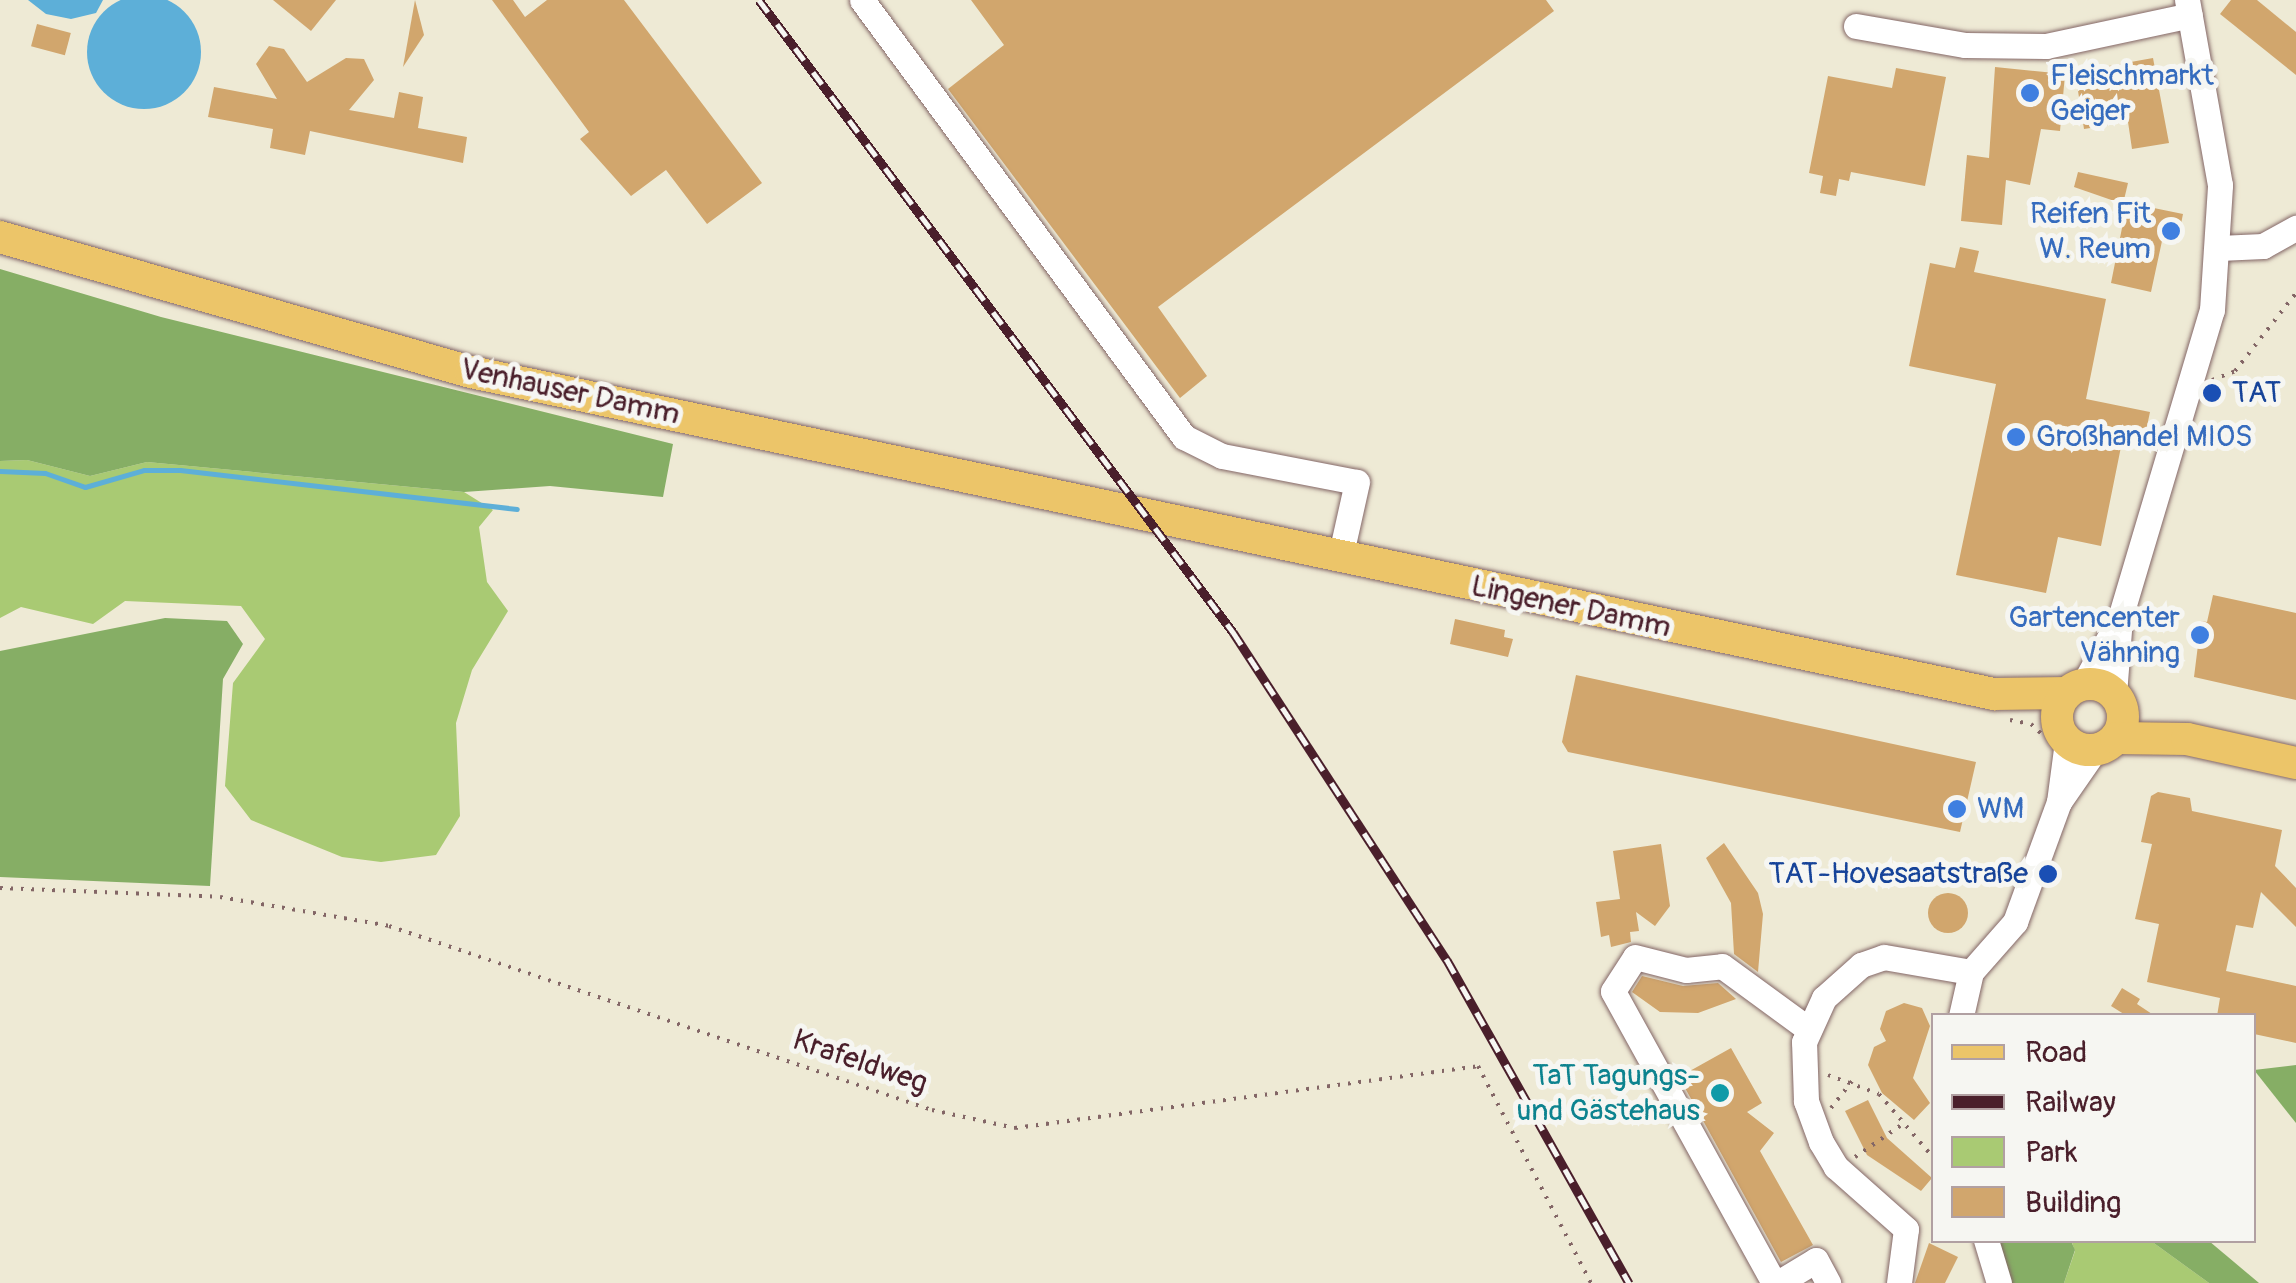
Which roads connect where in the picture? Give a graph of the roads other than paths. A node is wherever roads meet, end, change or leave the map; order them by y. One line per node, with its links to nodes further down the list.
1 (862, 0): 8 (street)
2 (2189, 8): 3 (street); 6 (street)
3 (1856, 26)
4 (2296, 228): 6 (street)
5 (0, 236): 7 (main road, Venhauser Damm)
6 (2218, 248): 9 (street)
7 (1148, 514): 8 (main road, Lingener Damm)
8 (1340, 558): 9 (main road, Lingener Damm)
9 (2090, 717): 10 (main road, Lingener Damm); 11 (street)
10 (2296, 762)
11 (1971, 972): 12 (street); 13 (street)
12 (1962, 1013)
13 (1808, 1029): 15 (street); 17 (street)
14 (1987, 1243): 18 (street)
15 (1776, 1283): 16 (street)
16 (1828, 1283)
17 (1899, 1283)
18 (1999, 1283)

